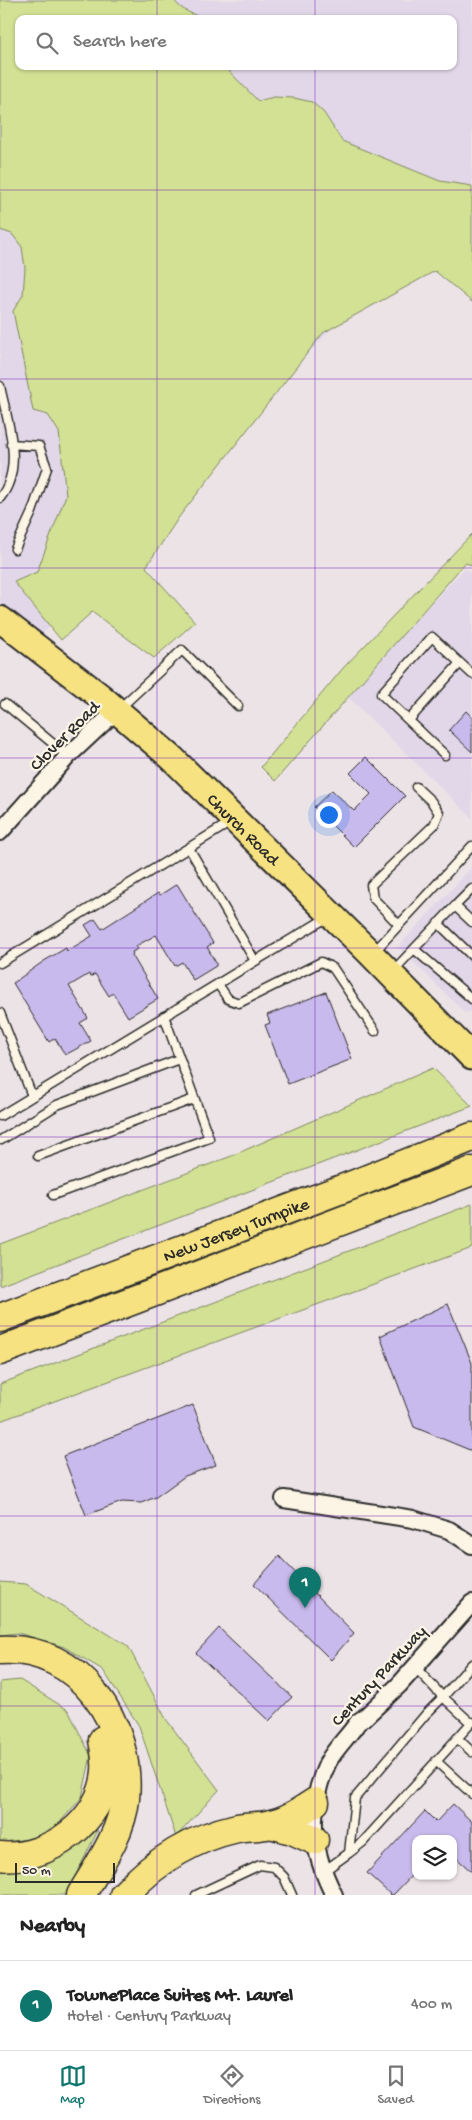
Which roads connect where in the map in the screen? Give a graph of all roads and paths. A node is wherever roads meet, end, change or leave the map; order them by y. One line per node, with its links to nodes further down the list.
1 (0, 386): 2 (lane)
2 (11, 444): 3 (lane); 4 (lane)
3 (0, 498)
4 (15, 549)
5 (0, 618): 10 (main road, Church Road)
6 (460, 663): 7 (lane); 11 (lane); 11 (lane)
7 (472, 674)
8 (5, 704): 13 (lane)
9 (238, 706): 10 (lane)
10 (117, 710): 13 (street, Clover Road); 15 (main road, Church Road)
11 (409, 720): 12 (lane)
12 (445, 755)
13 (68, 756): 16 (street, Clover Road)
14 (416, 787): 24 (lane)
15 (234, 820): 18 (lane); 21 (main road, Church Road)
16 (0, 832)
17 (472, 846): 24 (lane)
18 (189, 848): 28 (lane); 29 (lane)
19 (472, 889): 20 (lane)
20 (455, 906): 22 (lane); 23 (lane)
21 (330, 915): 26 (main road, Church Road); 28 (lane)
22 (472, 922)
23 (438, 923): 25 (lane); 27 (lane)
24 (399, 925): 26 (lane)
25 (414, 949): 30 (lane); 32 (lane)
26 (372, 954): 30 (main road, Church Road)
27 (472, 956)
28 (255, 961): 31 (lane)
29 (0, 963)
30 (390, 974): 36 (main road, Church Road)
31 (218, 984): 34 (lane); 35 (lane)
32 (472, 999)
33 (0, 1013): 38 (lane)
34 (164, 1016): 37 (lane); 38 (lane)
35 (375, 1031)
36 (472, 1057)
37 (179, 1059): 39 (lane); 42 (lane)
38 (32, 1096): 40 (lane)
39 (194, 1099): 43 (lane); 45 (lane)
40 (0, 1116)
41 (472, 1137): 46 (highway, New Jersey Turnpike)
42 (0, 1140)
43 (38, 1156)
44 (472, 1172): 46 (highway, New Jersey Turnpike)
45 (53, 1195)
46 (361, 1198): 47 (highway, New Jersey Turnpike); 48 (highway, New Jersey Turnpike)
47 (0, 1318)
48 (0, 1351)
49 (284, 1499): 50 (street)
50 (472, 1545)
51 (472, 1603): 55 (street, Century Parkway)
52 (0, 1650): 68 (highway)
53 (0, 1664): 66 (highway)
54 (472, 1664): 56 (lane)
55 (415, 1667): 56 (lane); 62 (street, Century Parkway)
56 (443, 1697): 57 (lane); 65 (lane)
57 (471, 1722): 58 (lane)
58 (457, 1738): 59 (lane); 60 (lane)
59 (472, 1752)
60 (436, 1761): 61 (lane); 65 (lane)
61 (472, 1794)
62 (315, 1802): 63 (highway); 64 (street, Century Parkway)
63 (271, 1824): 64 (highway); 69 (highway)
64 (314, 1840): 67 (street, Century Parkway)
65 (349, 1854): 67 (lane)
66 (0, 1856)
67 (324, 1872): 72 (street, Century Parkway)
68 (81, 1895)
69 (124, 1895)
70 (196, 1895): 71 (lane)
71 (292, 1895)
72 (334, 1895)

